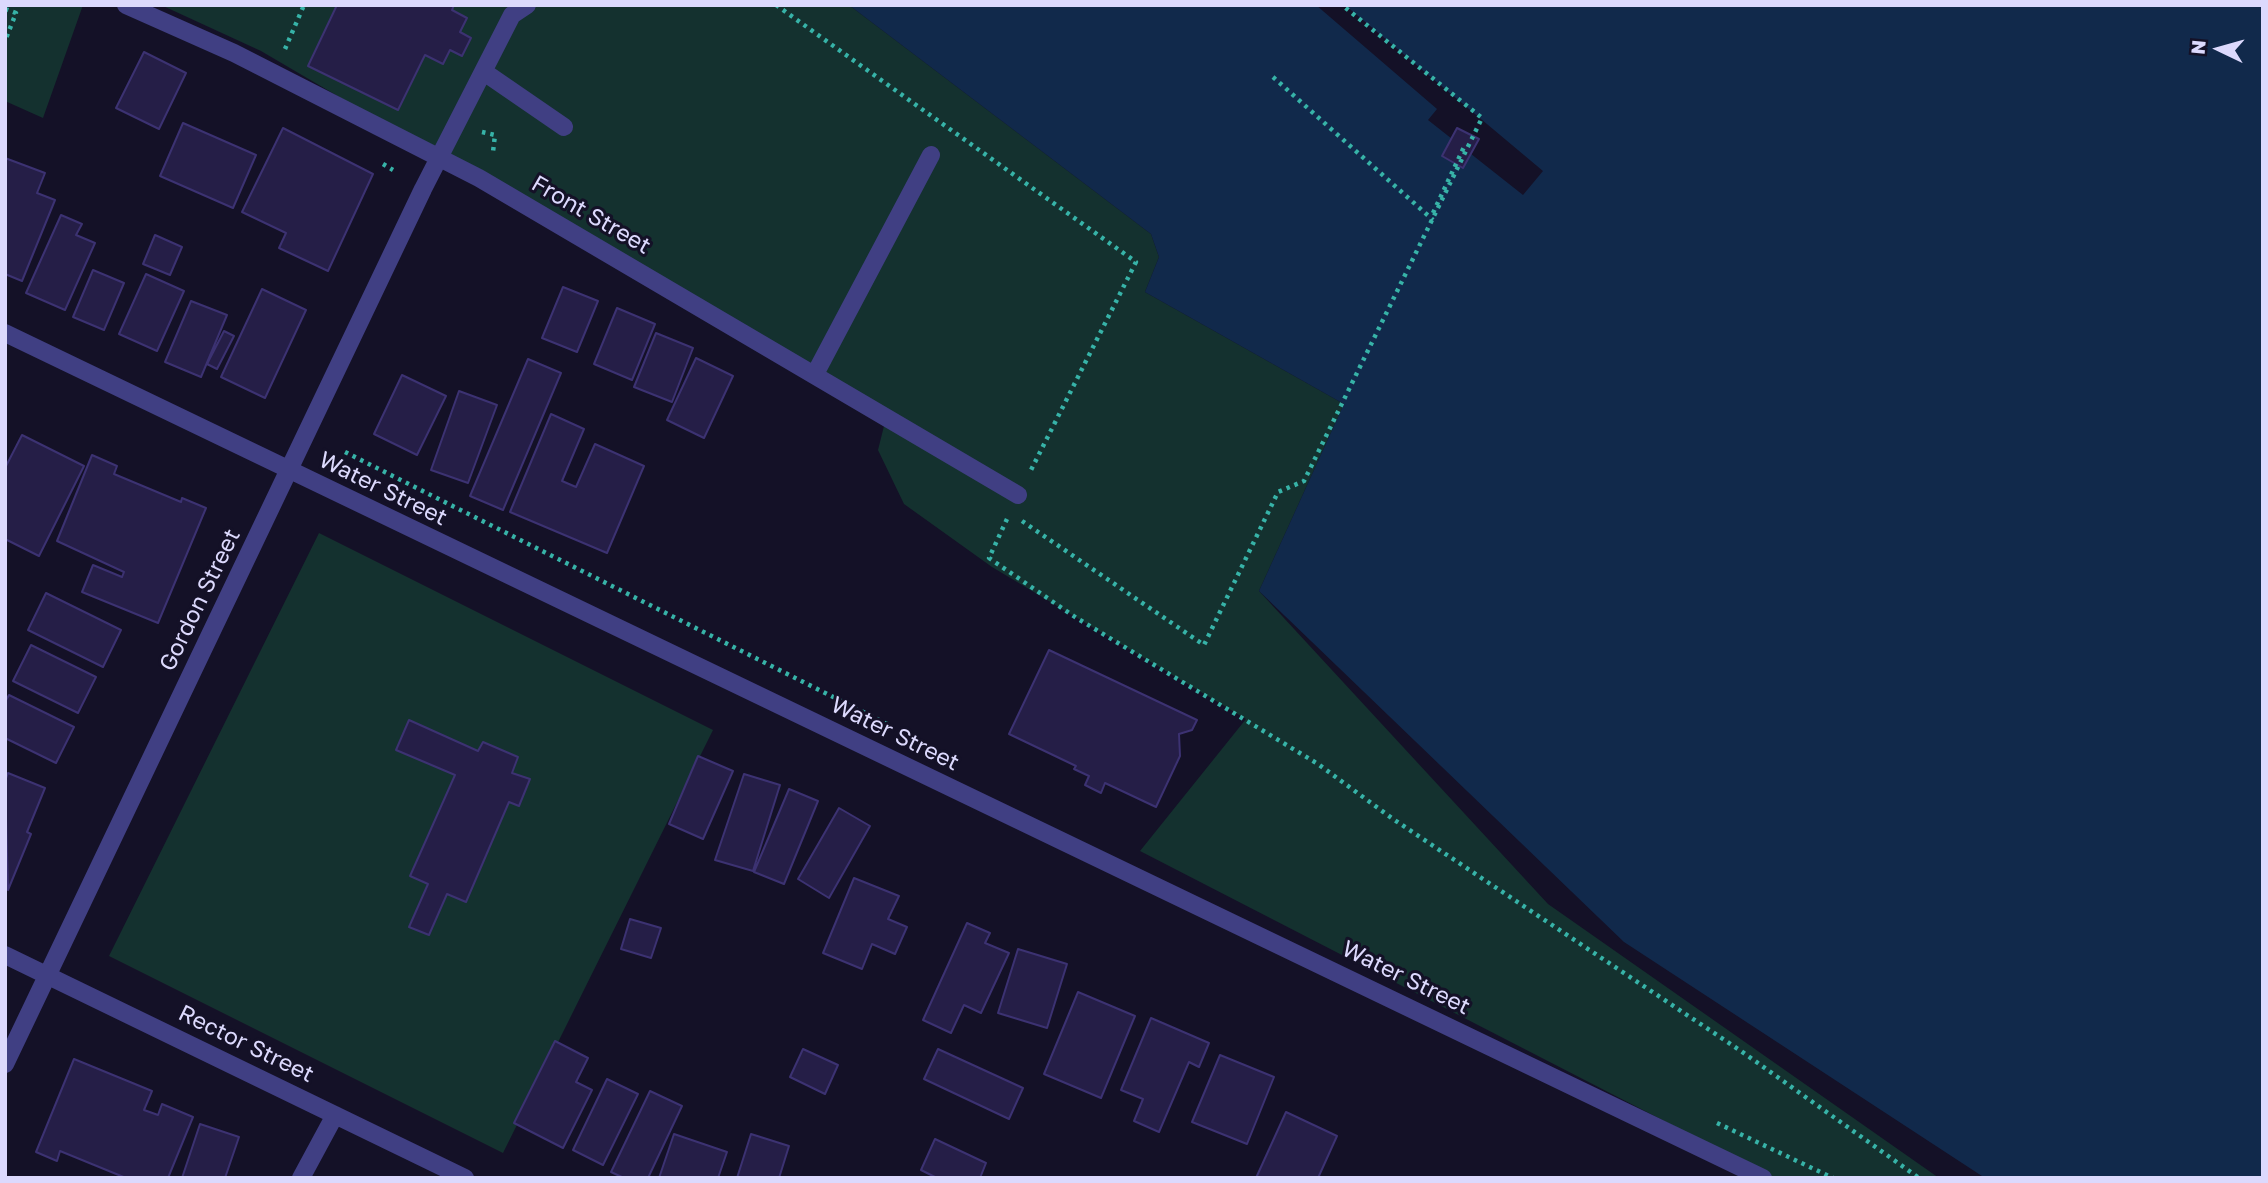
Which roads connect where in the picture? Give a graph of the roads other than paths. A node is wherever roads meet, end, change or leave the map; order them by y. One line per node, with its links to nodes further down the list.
1 (126, 5): 6 (street, Front Street)
2 (527, 5): 3 (street, Gordon Street)
3 (484, 72): 4 (street); 6 (street, Gordon Street)
4 (564, 127)
5 (931, 155): 8 (street)
6 (438, 158): 8 (street, Front Street); 9 (street, Gordon Street)
7 (5, 333): 9 (street, Water Street)
8 (815, 374): 10 (street, Front Street)
9 (289, 471): 12 (street, Gordon Street); 18 (street, Water Street)
10 (1018, 495)
11 (5, 955): 12 (street, Rector Street)
12 (48, 975): 13 (street, Gordon Street); 14 (street, Rector Street)
13 (5, 1064)
14 (335, 1115): 15 (street, Rector Street); 16 (street)
15 (444, 1173): 17 (street, Rector Street)
16 (301, 1178)
17 (465, 1178)
18 (1763, 1178)

